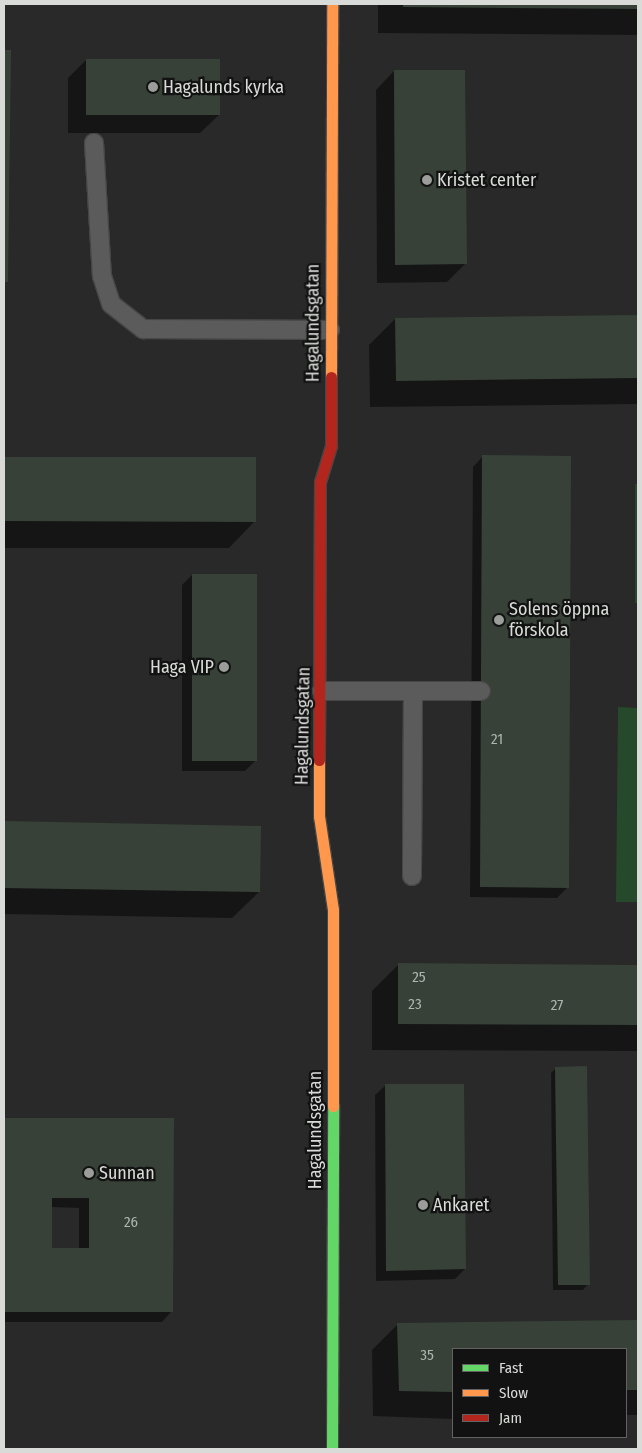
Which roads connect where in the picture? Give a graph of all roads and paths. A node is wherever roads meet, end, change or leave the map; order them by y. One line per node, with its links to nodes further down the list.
1 (332, 4): 3 (street, Hagalundsgatan)
2 (94, 143): 3 (lane)
3 (330, 330): 4 (street, Hagalundsgatan)
4 (322, 691): 5 (lane); 8 (street, Hagalundsgatan)
5 (413, 691): 6 (lane); 7 (lane)
6 (481, 691)
7 (412, 876)
8 (332, 1449)

